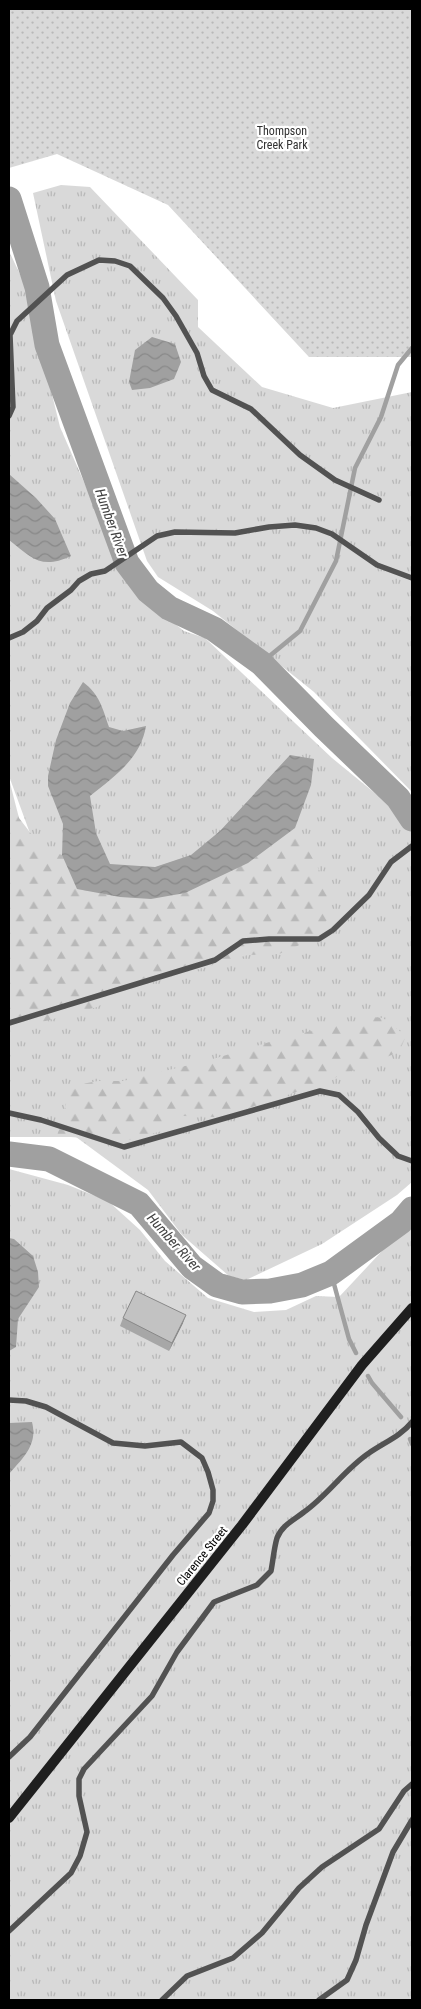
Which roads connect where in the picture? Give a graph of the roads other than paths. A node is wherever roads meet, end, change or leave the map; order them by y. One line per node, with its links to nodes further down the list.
1 (9, 416): 2 (lane)
2 (379, 500)
3 (412, 578): 4 (lane)
4 (9, 638)
5 (412, 846): 6 (lane)
6 (9, 1023)
7 (9, 1113): 8 (lane)
8 (412, 1161)
9 (412, 1308): 14 (street, Clarence Street)
10 (9, 1400): 12 (lane)
11 (412, 1422): 16 (lane)
12 (9, 1757)
13 (412, 1784): 17 (lane)
14 (9, 1818)
15 (412, 1820): 18 (lane)
16 (9, 1931)
17 (162, 2000)
18 (318, 2000)

